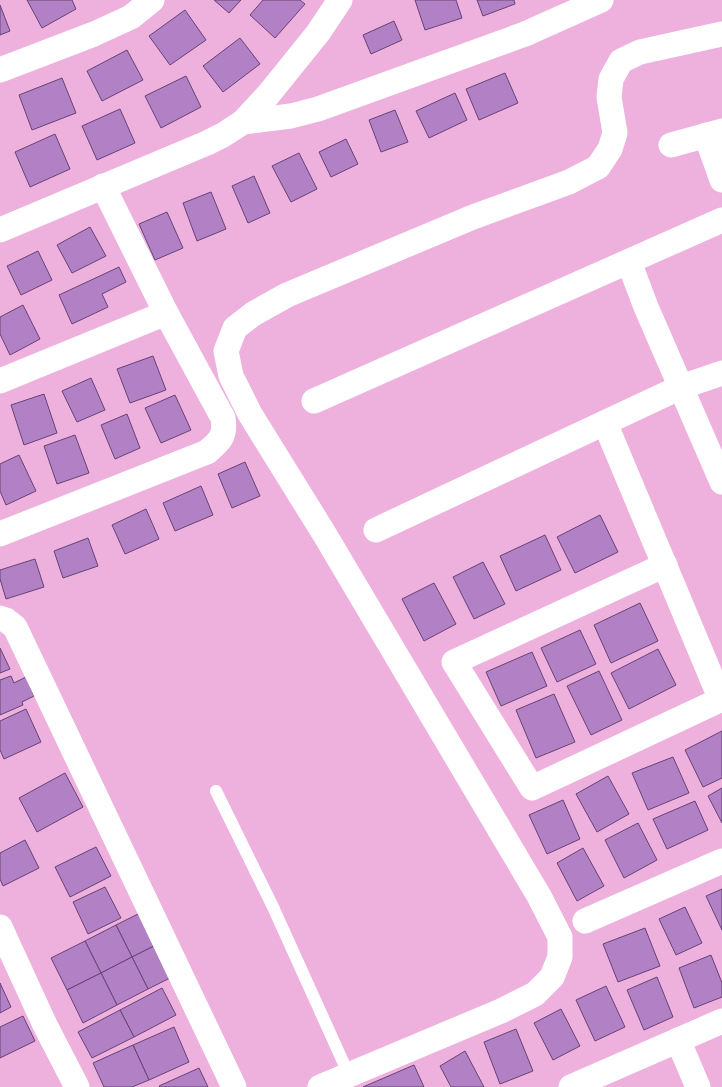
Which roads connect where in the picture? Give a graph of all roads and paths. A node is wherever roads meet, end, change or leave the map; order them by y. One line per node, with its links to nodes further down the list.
1 (152, 0): 5 (street)
2 (340, 0): 6 (street)
3 (601, 0): 6 (street)
4 (722, 34): 32 (street)
5 (0, 70)
6 (243, 122): 10 (street)
7 (714, 133): 8 (street); 9 (street)
8 (671, 145)
9 (722, 180)
10 (103, 186): 12 (street); 14 (street)
11 (722, 220): 13 (street)
12 (0, 230)
13 (629, 262): 17 (street); 18 (street)
14 (166, 313): 16 (street); 22 (street)
15 (722, 373): 17 (street)
16 (0, 381)
17 (681, 387): 19 (street); 20 (street)
18 (314, 402)
19 (605, 423): 21 (street); 23 (street)
20 (722, 482)
21 (376, 530)
22 (0, 534)
23 (665, 565): 25 (street); 25 (street)
24 (0, 618): 34 (street)
25 (721, 699)
26 (216, 791): 32 (lane)
27 (722, 861): 28 (street)
28 (584, 921)
29 (0, 927): 33 (street)
30 (722, 1021): 31 (street)
31 (678, 1040): 36 (street); 37 (street)
32 (348, 1075): 35 (street)
33 (76, 1087)
34 (234, 1087)
35 (320, 1087)
36 (571, 1087)
37 (698, 1087)

